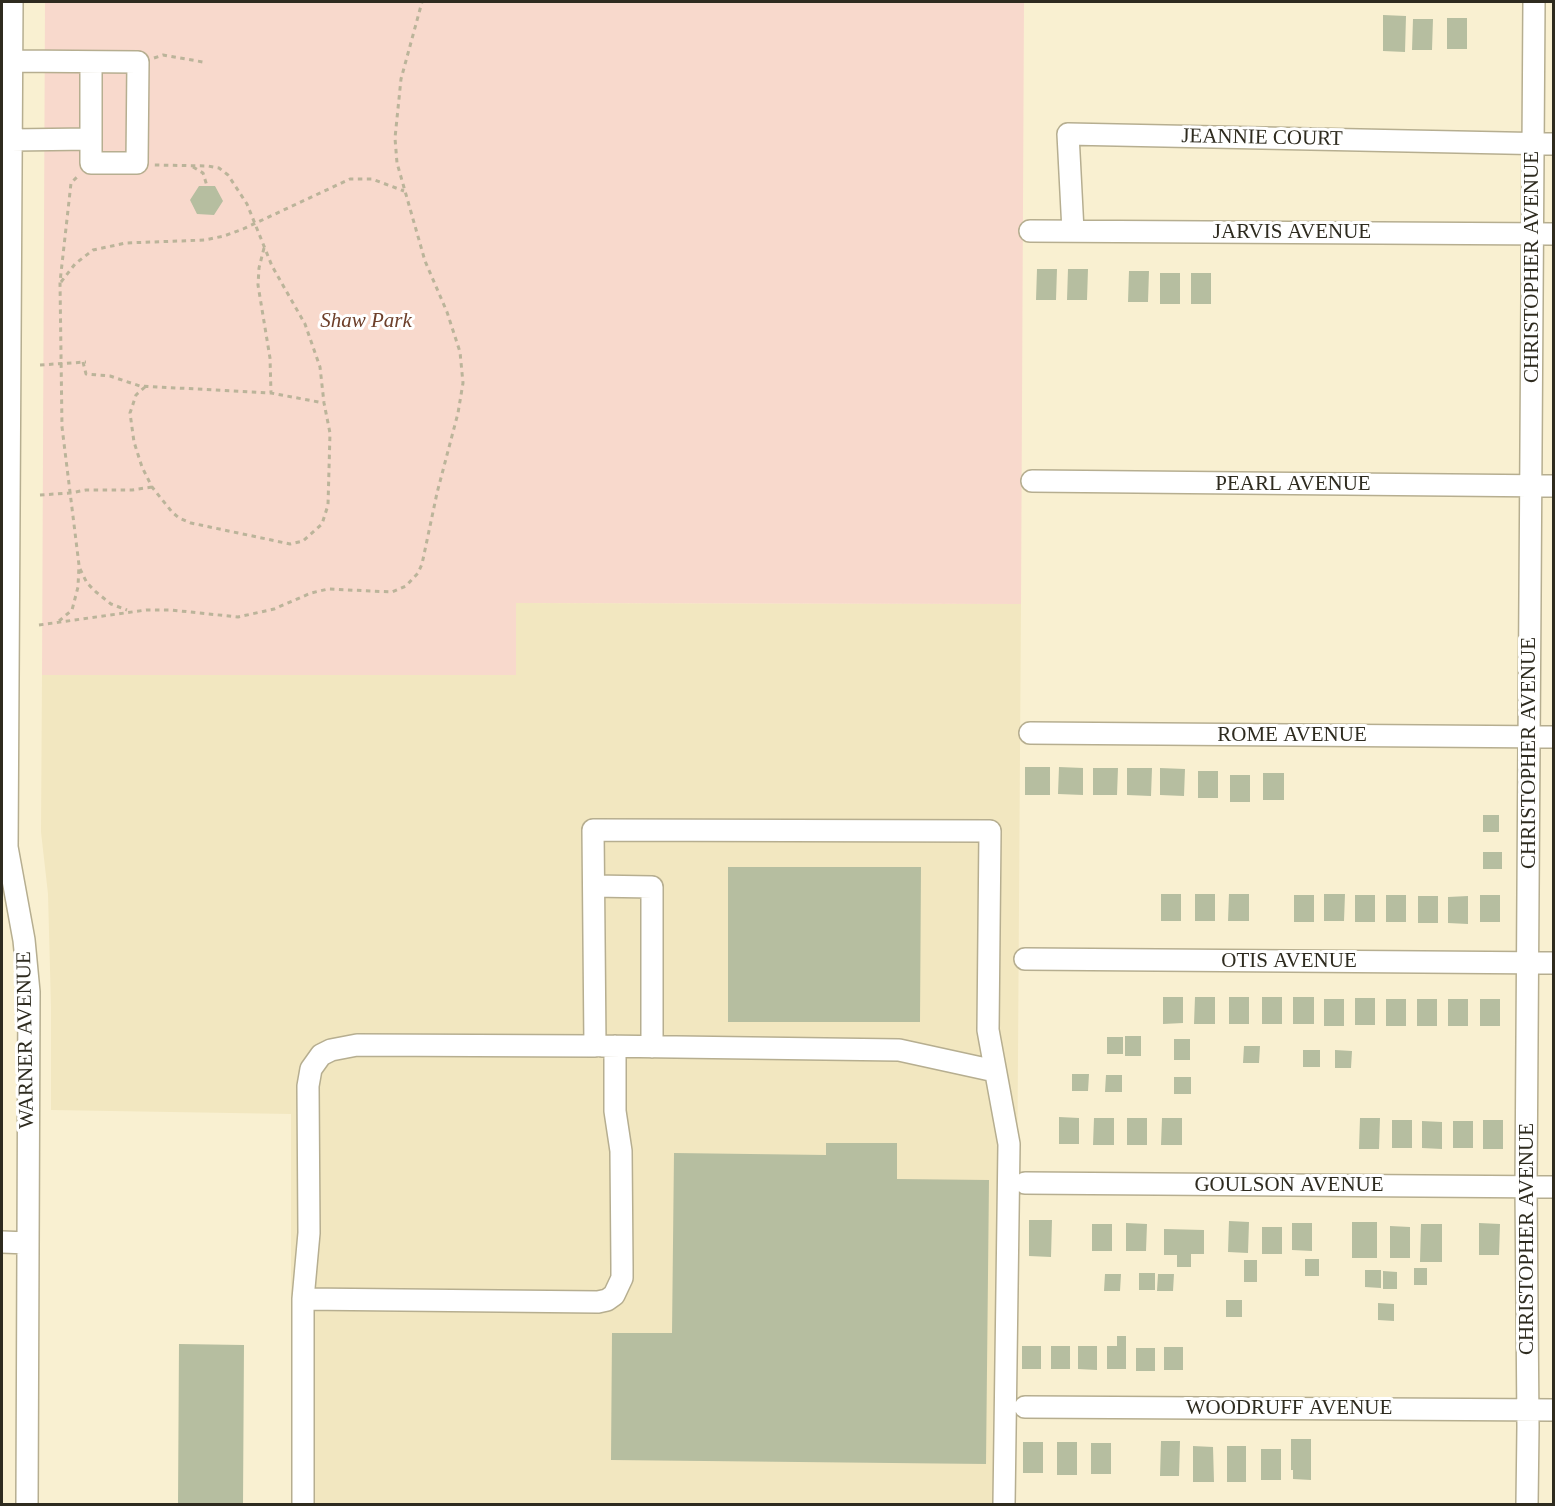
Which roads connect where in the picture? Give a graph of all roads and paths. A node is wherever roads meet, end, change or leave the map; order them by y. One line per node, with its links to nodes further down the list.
1 (12, 2): 4 (street, WARNER AVENUE)
2 (422, 2): 16 (path)
3 (1534, 2): 10 (street, CHRISTOPHER AVENUE)
4 (11, 61): 5 (street); 9 (street, WARNER AVENUE)
5 (91, 62): 6 (street); 8 (street)
6 (138, 62): 7 (path); 12 (street)
7 (203, 62)
8 (91, 139): 9 (street); 13 (street)
9 (11, 140): 11 (street, WARNER AVENUE)
10 (1543, 144): 19 (street, JEANNIE COURT); 20 (street, CHRISTOPHER AVENUE)
11 (6, 163): 27 (street, WARNER AVENUE)
12 (137, 163): 13 (street); 14 (path)
13 (91, 164): 22 (path)
14 (191, 166): 15 (path); 17 (path)
15 (207, 186)
16 (405, 191): 17 (path); 36 (path)
17 (254, 224): 21 (path); 22 (path)
18 (1030, 231): 19 (street, JARVIS AVENUE)
19 (1072, 231): 20 (street, JARVIS AVENUE)
20 (1544, 234): 31 (street, CHRISTOPHER AVENUE)
21 (264, 248): 26 (path); 28 (path)
22 (60, 282): 23 (path)
23 (60, 364): 24 (path); 25 (path); 33 (path)
24 (40, 365)
25 (145, 387): 26 (path); 30 (path)
26 (271, 393): 28 (path)
27 (6, 394): 39 (street, WARNER AVENUE)
28 (324, 403): 30 (path)
29 (1032, 482): 31 (street, PEARL AVENUE)
30 (152, 486): 33 (path)
31 (1531, 486): 32 (street, PEARL AVENUE); 41 (street, CHRISTOPHER AVENUE)
32 (1554, 486)
33 (70, 493): 34 (path); 35 (path)
34 (40, 495)
35 (79, 565): 36 (path); 37 (path)
36 (132, 611): 37 (path)
37 (54, 624): 38 (path)
38 (39, 625)
39 (5, 626): 43 (street, WARNER AVENUE)
40 (1030, 733): 41 (street, ROME AVENUE)
41 (1528, 737): 42 (street, ROME AVENUE); 46 (street, CHRISTOPHER AVENUE)
42 (1554, 737)
43 (6, 868): 55 (street, WARNER AVENUE)
44 (594, 886): 48 (street); 49 (street); 50 (street)
45 (1025, 959): 46 (street, OTIS AVENUE)
46 (1527, 962): 47 (street, OTIS AVENUE); 52 (street, CHRISTOPHER AVENUE)
47 (1554, 963)
48 (605, 1046): 49 (street); 56 (street); 56 (street)
49 (652, 1047): 50 (street)
50 (995, 1071): 62 (street)
51 (1024, 1183): 52 (street, GOULSON AVENUE)
52 (1526, 1186): 53 (street, GOULSON AVENUE); 58 (street, CHRISTOPHER AVENUE)
53 (1554, 1187)
54 (2, 1242): 55 (street)
55 (28, 1243): 60 (street, WARNER AVENUE)
56 (303, 1299): 61 (street)
57 (1025, 1407): 58 (street, WOODRUFF AVENUE)
58 (1528, 1409): 59 (street, WOODRUFF AVENUE); 63 (street, CHRISTOPHER AVENUE)
59 (1554, 1410)
60 (27, 1504)
61 (303, 1504)
62 (1004, 1504)
63 (1527, 1504)

